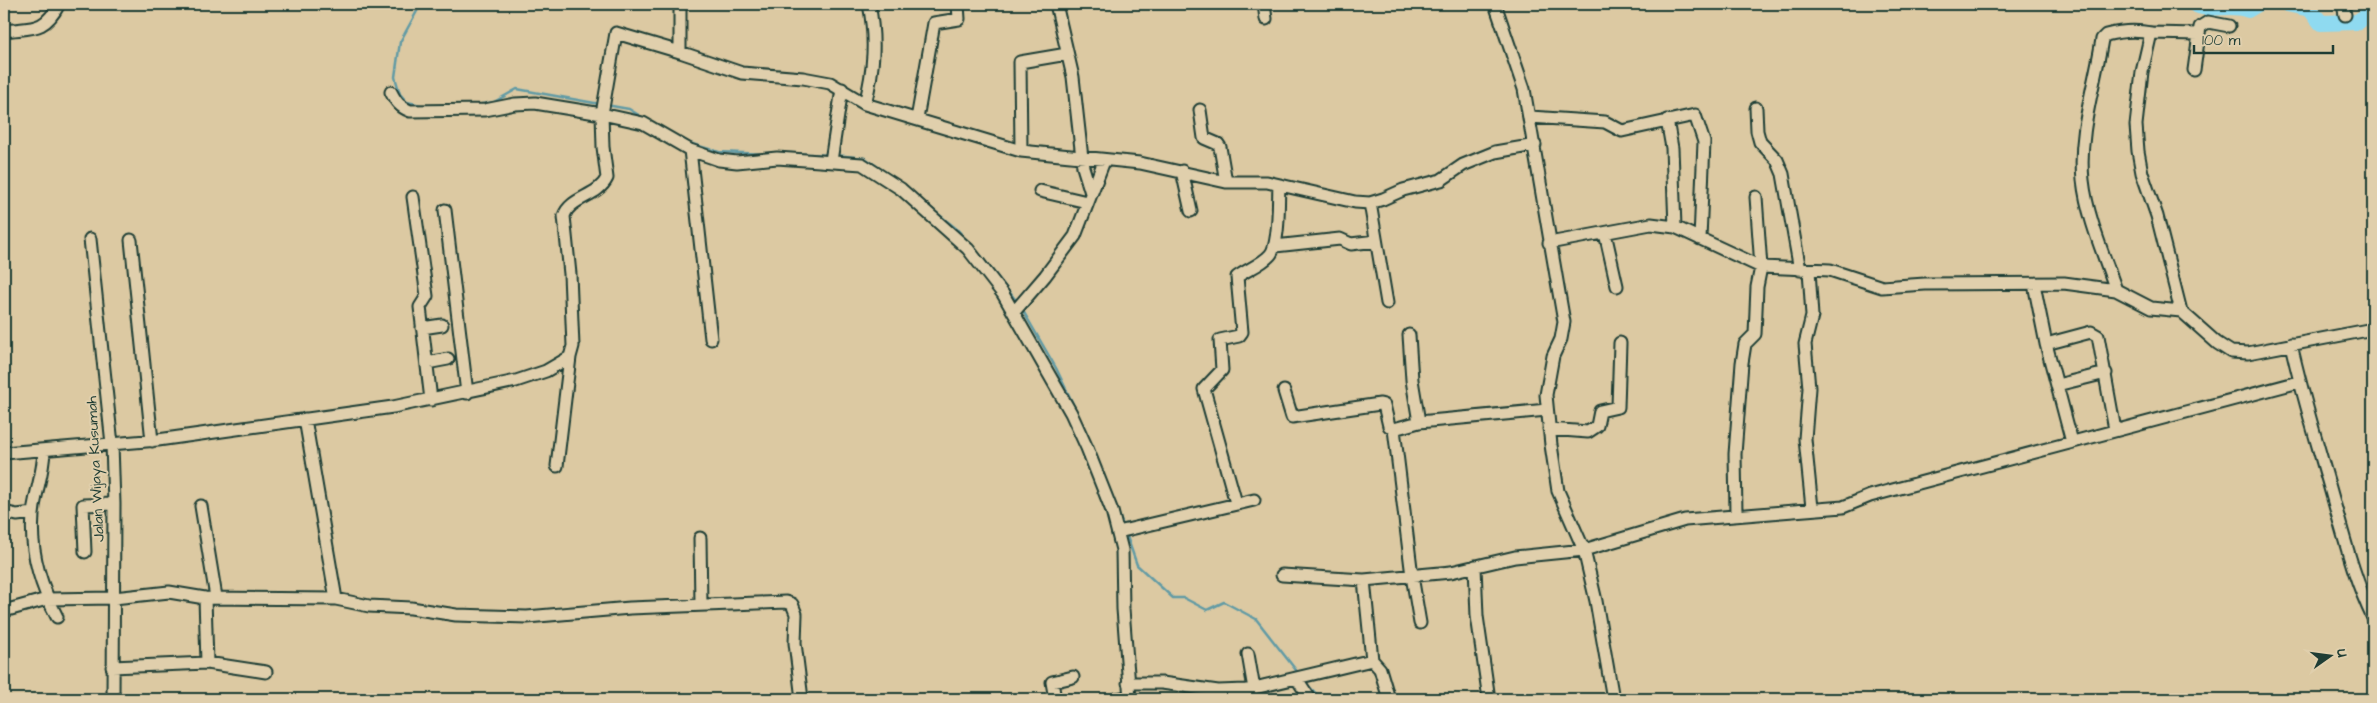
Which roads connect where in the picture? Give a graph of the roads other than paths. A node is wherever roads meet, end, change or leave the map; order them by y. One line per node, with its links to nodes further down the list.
1 (59, 4): 10 (street)
2 (680, 4): 13 (street)
3 (869, 4): 18 (street)
4 (958, 4): 23 (street)
5 (1056, 4): 14 (street)
6 (1264, 4): 8 (street)
7 (1495, 4): 22 (street)
8 (1266, 20)
9 (2230, 26): 12 (street)
10 (4, 31)
11 (2151, 33): 12 (street); 53 (street); 56 (street)
12 (2199, 34): 15 (street)
13 (680, 52): 16 (street); 19 (street)
14 (1067, 54): 27 (street); 29 (street)
15 (2194, 70)
16 (842, 89): 18 (street); 28 (street)
17 (391, 92): 19 (street)
18 (865, 104): 23 (street)
19 (603, 108): 26 (street); 65 (street)
20 (1756, 108): 50 (street)
21 (1200, 110): 32 (street)
22 (1530, 117): 24 (street); 25 (street)
23 (917, 119): 27 (street)
24 (1667, 120): 41 (street); 44 (street)
25 (1535, 145): 38 (street); 47 (street)
26 (690, 150): 28 (street); 61 (street)
27 (1021, 152): 29 (street)
28 (832, 157): 55 (street)
29 (1083, 159): 30 (street); 37 (street)
30 (1104, 161): 31 (street); 37 (street)
31 (1182, 171): 32 (street); 40 (street)
32 (1226, 182): 33 (street)
33 (1279, 185): 38 (street); 48 (street)
34 (1040, 191): 37 (street)
35 (413, 197): 58 (street)
36 (1756, 197): 49 (street)
37 (1089, 198): 55 (street)
38 (1370, 203): 46 (street)
39 (445, 210): 72 (street)
40 (1191, 211)
41 (1675, 227): 42 (street); 44 (street)
42 (1605, 233): 47 (street); 52 (street)
43 (90, 239): 82 (street, Jalan Wijaya Kusumah)
44 (1700, 239): 49 (street)
45 (131, 240): 80 (street)
46 (1376, 242): 48 (street); 54 (street)
47 (1549, 243): 74 (street)
48 (1275, 246): 87 (street)
49 (1761, 267): 50 (street); 93 (street)
50 (1804, 270): 51 (street); 90 (street)
51 (2034, 284): 53 (street); 63 (street)
52 (1617, 286)
53 (2116, 290): 56 (street)
54 (1387, 302)
55 (1019, 308): 94 (street)
56 (2181, 311): 64 (street)
57 (442, 325): 58 (street)
58 (422, 328): 67 (street)
59 (2373, 329): 64 (street)
60 (1409, 335): 76 (street)
61 (712, 339)
62 (1620, 343): 78 (street)
63 (2046, 344): 68 (street); 70 (street)
64 (2291, 344): 69 (street)
65 (570, 357): 72 (street); 85 (street)
66 (448, 359): 67 (street)
67 (427, 363): 73 (street)
68 (2106, 373): 70 (street); 79 (street)
69 (2300, 382): 79 (street); 109 (street)
70 (2057, 385): 81 (street)
71 (1284, 391): 77 (street)
72 (467, 393): 73 (street)
73 (431, 400): 75 (street)
74 (1547, 410): 76 (street); 78 (street)
75 (305, 419): 80 (street); 105 (street)
76 (1419, 422): 77 (street)
77 (1394, 428): 100 (street)
78 (1549, 429): 96 (street)
79 (2115, 430): 81 (street)
80 (152, 441): 82 (street)
81 (2072, 442): 90 (street)
82 (112, 444): 83 (street); 88 (street, Jalan Wijaya Kusumah)
83 (44, 451): 84 (street); 92 (street)
84 (4, 453)
85 (557, 466)
86 (1254, 500): 87 (street)
87 (1236, 503): 94 (street)
88 (114, 504): 97 (street); 102 (street, Jalan Wijaya Kusumah)
89 (201, 506): 103 (street)
90 (1812, 508): 93 (street)
91 (4, 512): 92 (street)
92 (33, 514): 104 (street)
93 (1736, 514): 96 (street)
94 (1123, 530): 118 (street)
95 (700, 538): 106 (street)
96 (1584, 550): 98 (street); 128 (street)
97 (85, 552)
98 (1475, 566): 100 (street); 127 (street)
99 (1282, 575): 101 (street)
100 (1412, 576): 101 (street); 110 (street)
101 (1364, 580): 112 (street)
102 (114, 598): 103 (street); 104 (street); 114 (street, Jalan Wijaya Kusumah)
103 (211, 598): 105 (street); 113 (street)
104 (47, 599): 107 (street); 108 (street)
105 (336, 599): 106 (street)
106 (701, 605): 122 (street)
107 (4, 611)
108 (57, 617)
109 (2373, 618)
110 (1420, 623)
111 (1248, 654): 119 (street)
112 (1372, 660): 117 (street); 126 (street)
113 (207, 663): 114 (street); 115 (street)
114 (112, 666): 121 (street, Jalan Wijaya Kusumah)
115 (266, 672)
116 (1073, 677): 123 (street)
117 (1299, 679): 119 (street); 125 (street)
118 (1128, 683): 119 (street); 120 (street)
119 (1254, 689)
120 (1130, 698): 124 (street)
121 (113, 699)
122 (802, 699)
123 (1055, 699)
124 (1116, 699)
125 (1310, 699)
126 (1389, 699)
127 (1489, 699)
128 (1613, 699)

